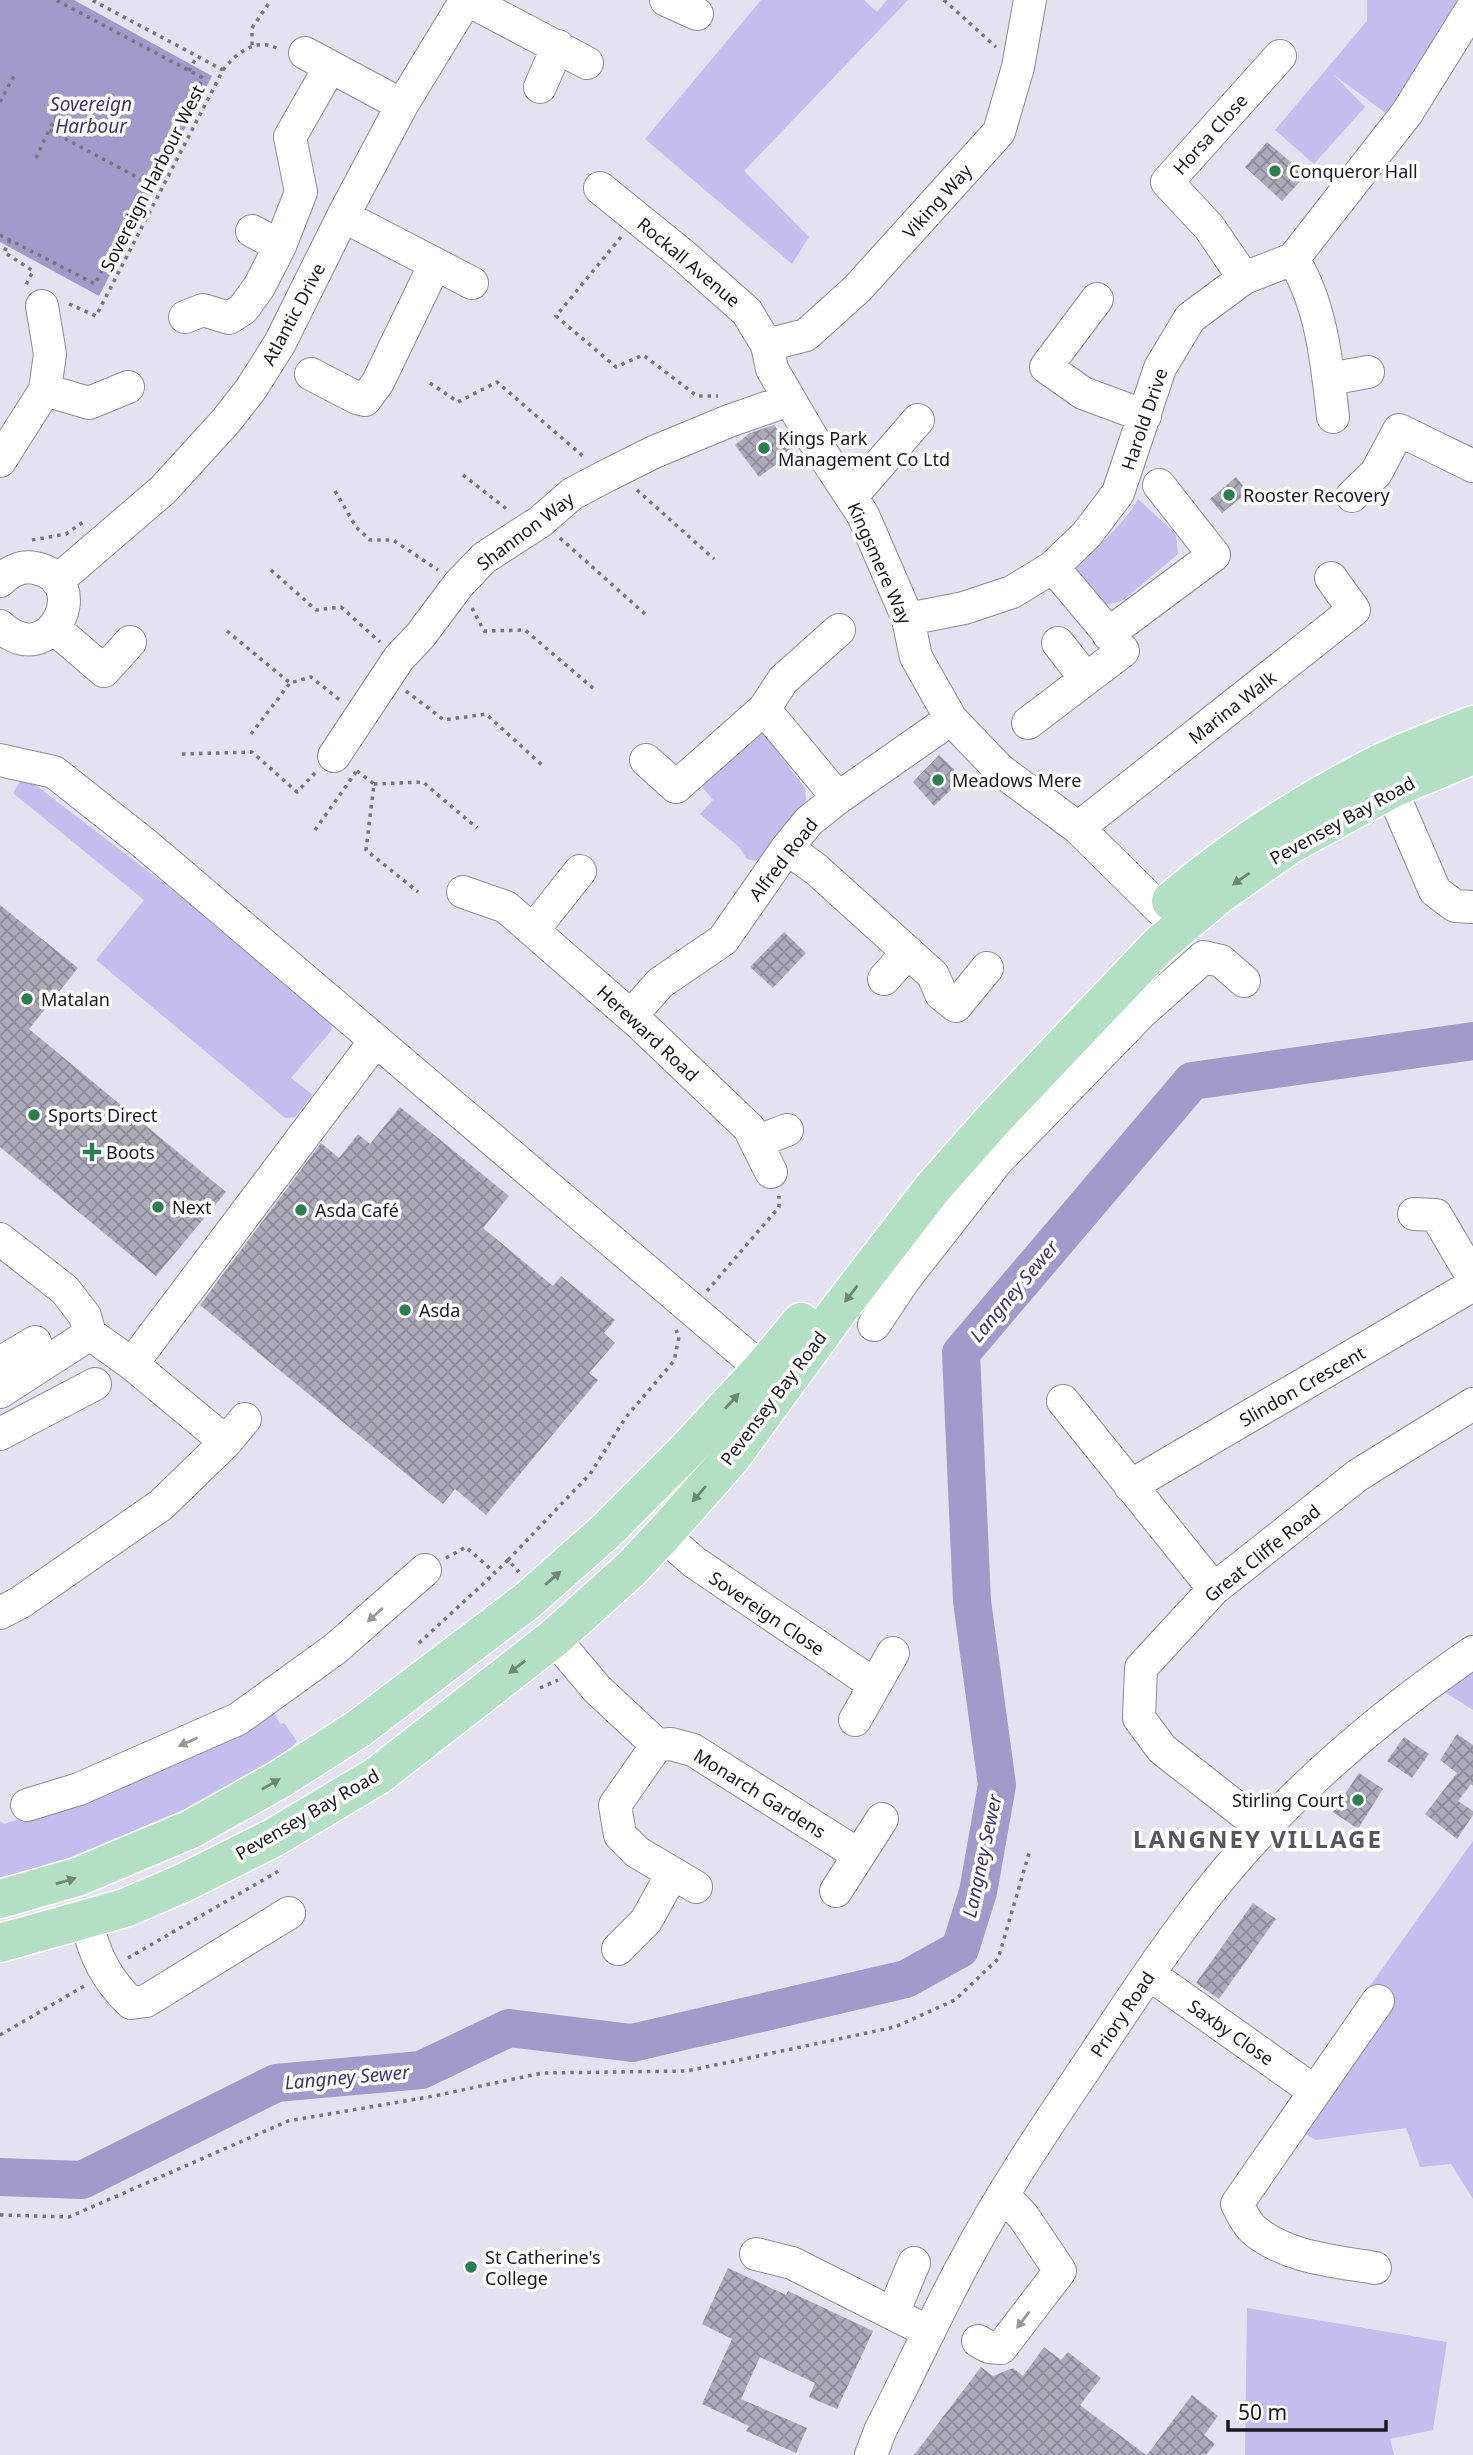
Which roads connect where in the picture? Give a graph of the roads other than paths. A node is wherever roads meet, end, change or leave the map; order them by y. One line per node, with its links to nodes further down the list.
1 (467, 0): 6 (street); 10 (street, Atlantic Drive)
2 (666, 0): 5 (street)
3 (1030, 0): 22 (street, Viking Way)
4 (1473, 7): 15 (street)
5 (697, 14)
6 (558, 47): 8 (street); 9 (street)
7 (1280, 56): 17 (street, Horsa Close)
8 (587, 63)
9 (540, 87)
10 (402, 105): 12 (street, Atlantic Drive); 14 (street)
11 (600, 188): 22 (street, Rockall Avenue)
12 (343, 216): 16 (street); 40 (street, Atlantic Drive)
13 (252, 231): 14 (street)
14 (280, 246): 21 (street)
15 (1293, 259): 17 (street, Harold Drive); 25 (street)
16 (435, 264): 18 (street); 24 (street)
17 (1244, 278): 29 (street, Harold Drive)
18 (472, 283)
19 (1097, 299): 29 (street)
20 (54, 308): 27 (street)
21 (185, 317)
22 (767, 345): 28 (street, Kingsmere Way)
23 (1368, 372): 25 (street)
24 (311, 374)
25 (1329, 379): 30 (street)
26 (128, 387): 27 (street)
27 (45, 390): 32 (street)
28 (789, 400): 36 (street, Kingsmere Way); 54 (street, Shannon Way)
29 (1145, 416): 37 (street, Harold Drive)
30 (1333, 417)
31 (918, 420): 36 (street)
32 (0, 461)
33 (1473, 466): 35 (street)
34 (1159, 485): 47 (street)
35 (1352, 496)
36 (851, 497): 41 (street, Kingsmere Way)
37 (1053, 567): 41 (street, Harold Drive); 47 (street)
38 (2, 573): 40 (street)
39 (1331, 578): 59 (street, Marina Walk)
40 (57, 581): 42 (street)
41 (908, 619): 50 (street, Kingsmere Way)
42 (54, 628): 44 (street); 45 (street)
43 (839, 630): 49 (street)
44 (3, 631)
45 (130, 642)
46 (1058, 643): 48 (street)
47 (1120, 647): 48 (street)
48 (1086, 679): 51 (street)
49 (764, 709): 56 (street); 58 (street)
50 (951, 719): 58 (street, Alfred Road); 59 (street, Kingsmere Way)
51 (1028, 723)
52 (1473, 726): 64 (main road, Pevensey Bay Road)
53 (1473, 755): 57 (main road, Pevensey Bay Road)
54 (334, 756)
55 (0, 760): 72 (street)
56 (646, 760)
57 (1391, 789): 63 (street); 70 (main road, Pevensey Bay Road, one-way to 70)
58 (838, 798): 60 (street, Alfred Road)
59 (1078, 828): 64 (street, Kingsmere Way)
60 (787, 848): 66 (street); 71 (street, Alfred Road)
61 (580, 871): 65 (street)
62 (463, 892): 65 (street, Hereward Road)
63 (1473, 907)
64 (1161, 910): 86 (main road, Pevensey Bay Road)
65 (534, 929): 71 (street, Hereward Road)
66 (908, 952): 67 (street); 68 (street)
67 (987, 968)
68 (884, 979)
69 (1244, 981): 70 (street)
70 (1130, 1001): 78 (main road, Pevensey Bay Road)
71 (631, 1016): 74 (street, Hereward Road)
72 (376, 1040): 85 (street); 86 (street)
73 (788, 1130): 74 (street)
74 (756, 1142): 75 (street, Hereward Road)
75 (771, 1172)
76 (1414, 1214): 79 (street)
77 (0, 1239): 82 (street)
78 (890, 1271): 81 (street); 93 (main road, Pevensey Bay Road, one-way to 93)
79 (1473, 1278)
80 (1473, 1285): 92 (street, Slindon Crescent)
81 (874, 1325)
82 (90, 1335): 85 (street); 88 (street)
83 (35, 1342): 84 (street)
84 (0, 1363)
85 (132, 1364): 96 (street)
86 (762, 1369): 108 (main road, Pevensey Bay Road, one-way to 86)
87 (95, 1384): 91 (street)
88 (0, 1392)
89 (1063, 1401): 92 (street)
90 (1473, 1404): 95 (street, Great Cliffe Road)
91 (0, 1433)
92 (1130, 1486): 95 (street)
93 (663, 1535): 97 (main road, Pevensey Bay Road); 100 (street, Sovereign Close)
94 (425, 1570): 103 (street, one-way to 103)
95 (1214, 1588): 105 (street, Great Cliffe Road)
96 (0, 1613)
97 (554, 1638): 102 (street); 110 (main road, Pevensey Bay Road, one-way to 110)
98 (1473, 1652): 105 (street, Priory Road)
99 (892, 1653): 100 (street)
100 (874, 1685): 101 (street)
101 (855, 1720)
102 (656, 1745): 106 (street, Monarch Gardens); 112 (street)
103 (27, 1805)
104 (882, 1819): 106 (street)
105 (1264, 1829): 113 (street, Priory Road)
106 (859, 1856): 107 (street)
107 (836, 1892)
108 (0, 1899)
109 (289, 1913): 110 (street)
110 (86, 1921): 111 (main road, Pevensey Bay Road)
111 (0, 1943)
112 (618, 1949)
113 (1149, 1974): 115 (street, Saxby Close); 116 (street, Priory Road)
114 (1378, 2001): 115 (street)
115 (1314, 2091): 119 (street)
116 (1003, 2195): 121 (street, Priory Road); 122 (street, one-way to 122)
117 (756, 2254): 120 (street)
118 (914, 2263): 120 (street)
119 (1375, 2268)
120 (892, 2313): 121 (street)
121 (929, 2332): 123 (street, Priory Road)
122 (978, 2342)
123 (871, 2455)

